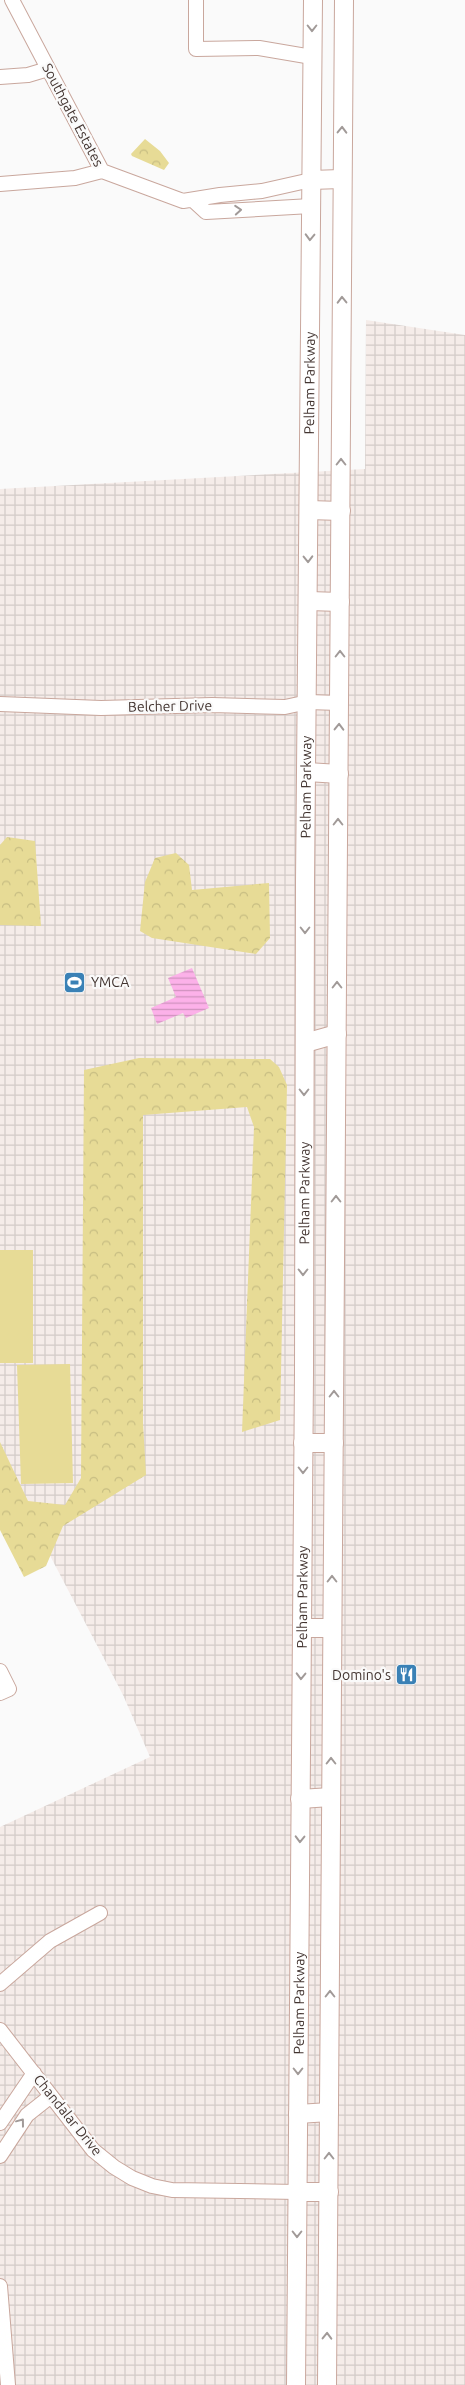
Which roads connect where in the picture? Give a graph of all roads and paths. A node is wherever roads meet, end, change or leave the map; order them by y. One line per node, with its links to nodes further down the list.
1 (12, 0): 6 (street, Southgate Estates)
2 (196, 0): 5 (street)
3 (313, 0): 5 (main road, Pelham Parkway, one-way to 5)
4 (344, 0): 9 (main road, one-way to 4)
5 (312, 57): 10 (main road, Pelham Parkway)
6 (48, 69): 7 (street); 8 (street, Southgate Estates)
7 (0, 77)
8 (102, 171): 11 (street); 12 (street, Southgate Estates)
9 (341, 179): 10 (main road); 15 (main road, one-way to 9)
10 (311, 180): 12 (street, Southgate Estates); 13 (main road, Pelham Parkway)
11 (0, 184)
12 (194, 201): 13 (street, Southgate Estates, one-way to 13)
13 (311, 206): 14 (main road, Pelham Parkway, one-way to 14)
14 (308, 510): 15 (main road); 16 (main road, Pelham Parkway, one-way to 16)
15 (341, 511): 17 (main road)
16 (309, 601): 17 (main road); 18 (main road, Pelham Parkway)
17 (340, 602): 19 (main road, one-way to 17)
18 (308, 702): 19 (street, Belcher Drive); 20 (street, Belcher Drive); 21 (main road, Pelham Parkway)
19 (339, 703): 22 (main road, one-way to 19)
20 (0, 704)
21 (307, 772): 22 (main road); 24 (main road, Pelham Parkway, one-way to 24)
22 (339, 774): 23 (main road, one-way to 22)
23 (337, 1034): 24 (main road); 26 (main road, one-way to 23)
24 (305, 1044): 25 (main road, Pelham Parkway, one-way to 25)
25 (303, 1443): 26 (main road); 27 (main road, Pelham Parkway, one-way to 27)
26 (334, 1443): 28 (main road, one-way to 26)
27 (302, 1628): 28 (main road); 32 (main road, Pelham Parkway, one-way to 32)
28 (332, 1628): 31 (main road, one-way to 28)
29 (0, 1671): 30 (street)
30 (0, 1693)
31 (331, 1797): 32 (main road); 38 (main road, one-way to 31)
32 (300, 1799): 39 (main road, Pelham Parkway, one-way to 39)
33 (100, 1913): 34 (street)
34 (0, 1984)
35 (0, 2030): 36 (street, Chandalar Drive)
36 (34, 2073): 37 (street, Chandalar Drive); 40 (street)
37 (50, 2096): 41 (street, one-way to 37); 42 (street, Chandalar Drive)
38 (329, 2112): 39 (main road); 43 (main road, one-way to 38)
39 (298, 2114): 42 (main road, Pelham Parkway)
40 (0, 2123)
41 (0, 2156)
42 (298, 2192): 43 (main road); 46 (main road, Pelham Parkway, one-way to 46)
43 (328, 2192): 47 (main road, one-way to 43)
44 (0, 2286): 45 (street)
45 (8, 2385)
46 (296, 2385)
47 (327, 2385)

